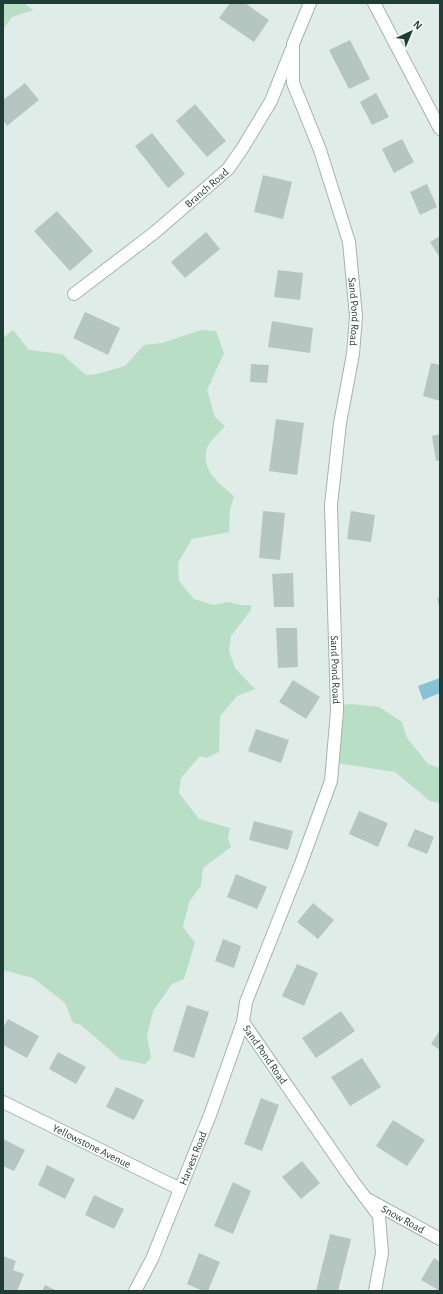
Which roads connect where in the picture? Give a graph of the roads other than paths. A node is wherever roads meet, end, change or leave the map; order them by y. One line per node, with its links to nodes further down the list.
1 (310, 3): 3 (street, Sand Pond Road)
2 (374, 3): 4 (street)
3 (294, 44): 5 (street, Branch Road); 6 (street, Sand Pond Road)
4 (440, 130)
5 (74, 294)
6 (243, 1022): 8 (street, Harvest Road); 9 (street, Sand Pond Road)
7 (3, 1102): 8 (street, Yellowstone Avenue)
8 (180, 1189): 11 (street, Harvest Road)
9 (366, 1199): 10 (street, Snow Road); 12 (street, Sand Pond Road)
10 (440, 1239)
11 (135, 1291)
12 (374, 1291)

